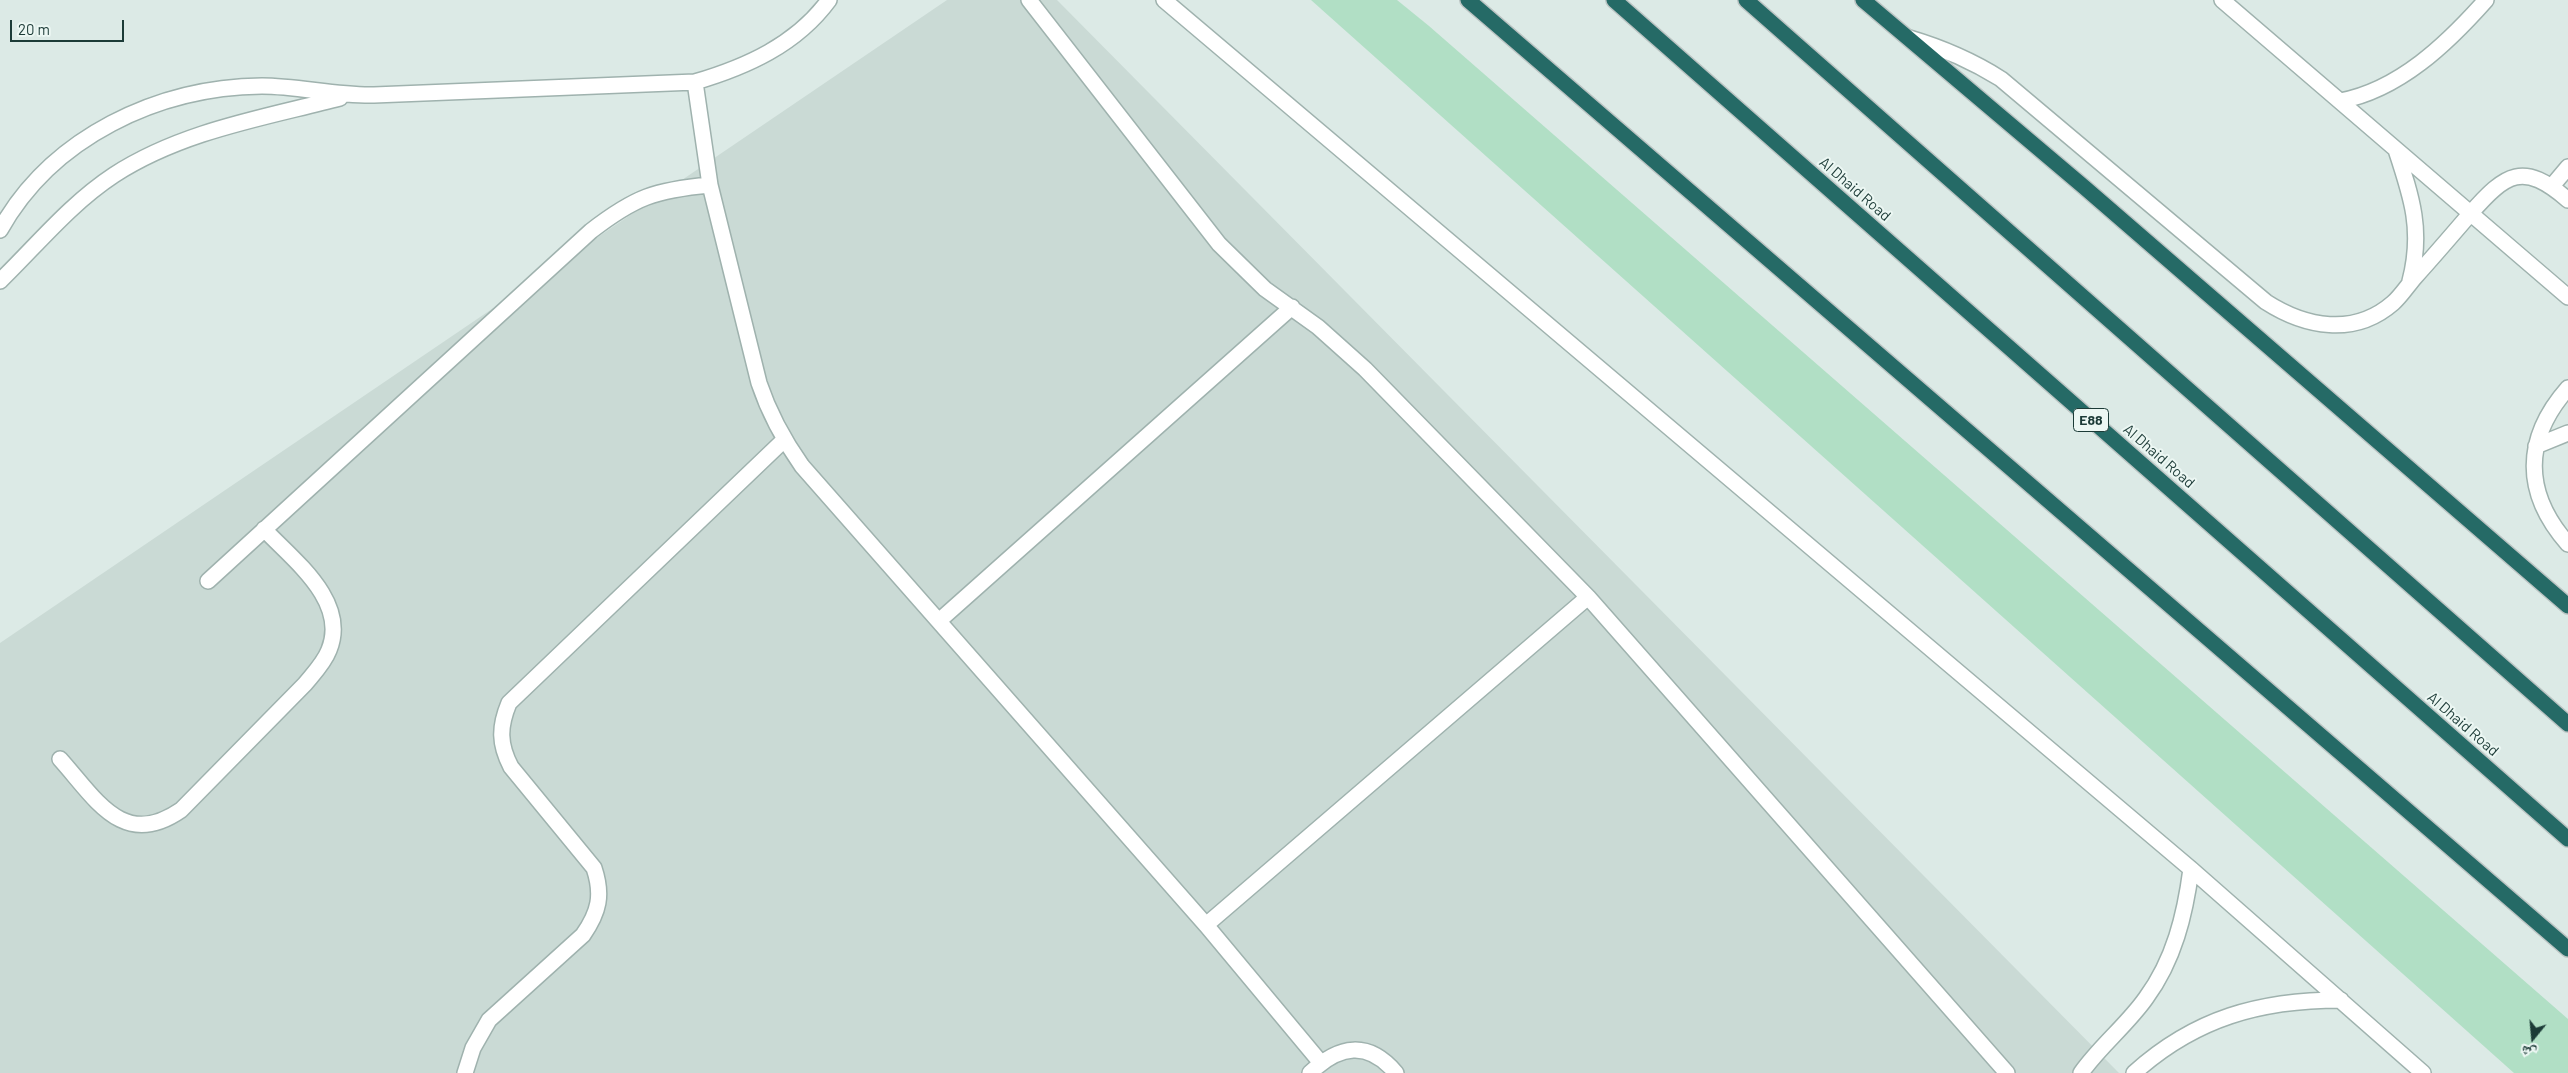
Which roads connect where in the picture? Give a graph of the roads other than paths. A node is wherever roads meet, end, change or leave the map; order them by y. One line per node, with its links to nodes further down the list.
1 (829, 0): 11 (street)
2 (1029, 0): 24 (street)
3 (1164, 0): 38 (street)
4 (1468, 0): 40 (highway)
5 (1614, 0): 37 (highway, Al Dhaid Road / E88)
6 (1746, 0): 35 (highway)
7 (1863, 0): 10 (highway)
8 (2222, 0): 13 (street)
9 (2486, 0): 13 (street)
10 (1909, 38): 22 (street); 33 (highway)
11 (694, 82): 12 (street); 16 (street)
12 (351, 96): 20 (street); 21 (street)
13 (2340, 101): 14 (street)
14 (2396, 149): 19 (street); 22 (street)
15 (2568, 167): 17 (street)
16 (710, 186): 27 (street); 29 (street)
17 (2552, 186): 18 (street); 19 (street)
18 (2568, 200)
19 (2470, 214): 22 (street); 23 (street)
20 (0, 230)
21 (0, 282)
22 (2409, 284)
23 (2568, 298)
24 (1292, 307): 32 (street); 34 (street)
25 (2568, 388): 28 (street)
26 (2568, 433): 28 (street)
27 (784, 440): 34 (street); 43 (street)
28 (2536, 446): 30 (street)
29 (264, 529): 31 (street); 36 (street)
30 (2568, 544)
31 (208, 581)
32 (1588, 597): 39 (street); 45 (street)
33 (2568, 606)
34 (940, 620): 39 (street)
35 (2568, 724)
36 (60, 759)
37 (2568, 839)
38 (2191, 869): 41 (street); 46 (street)
39 (1206, 925): 42 (street)
40 (2568, 949)
41 (2341, 1000): 47 (street); 48 (street)
42 (1315, 1068): 44 (street)
43 (465, 1073)
44 (1396, 1073)
45 (2007, 1073)
46 (2081, 1073)
47 (2134, 1073)
48 (2423, 1073)

